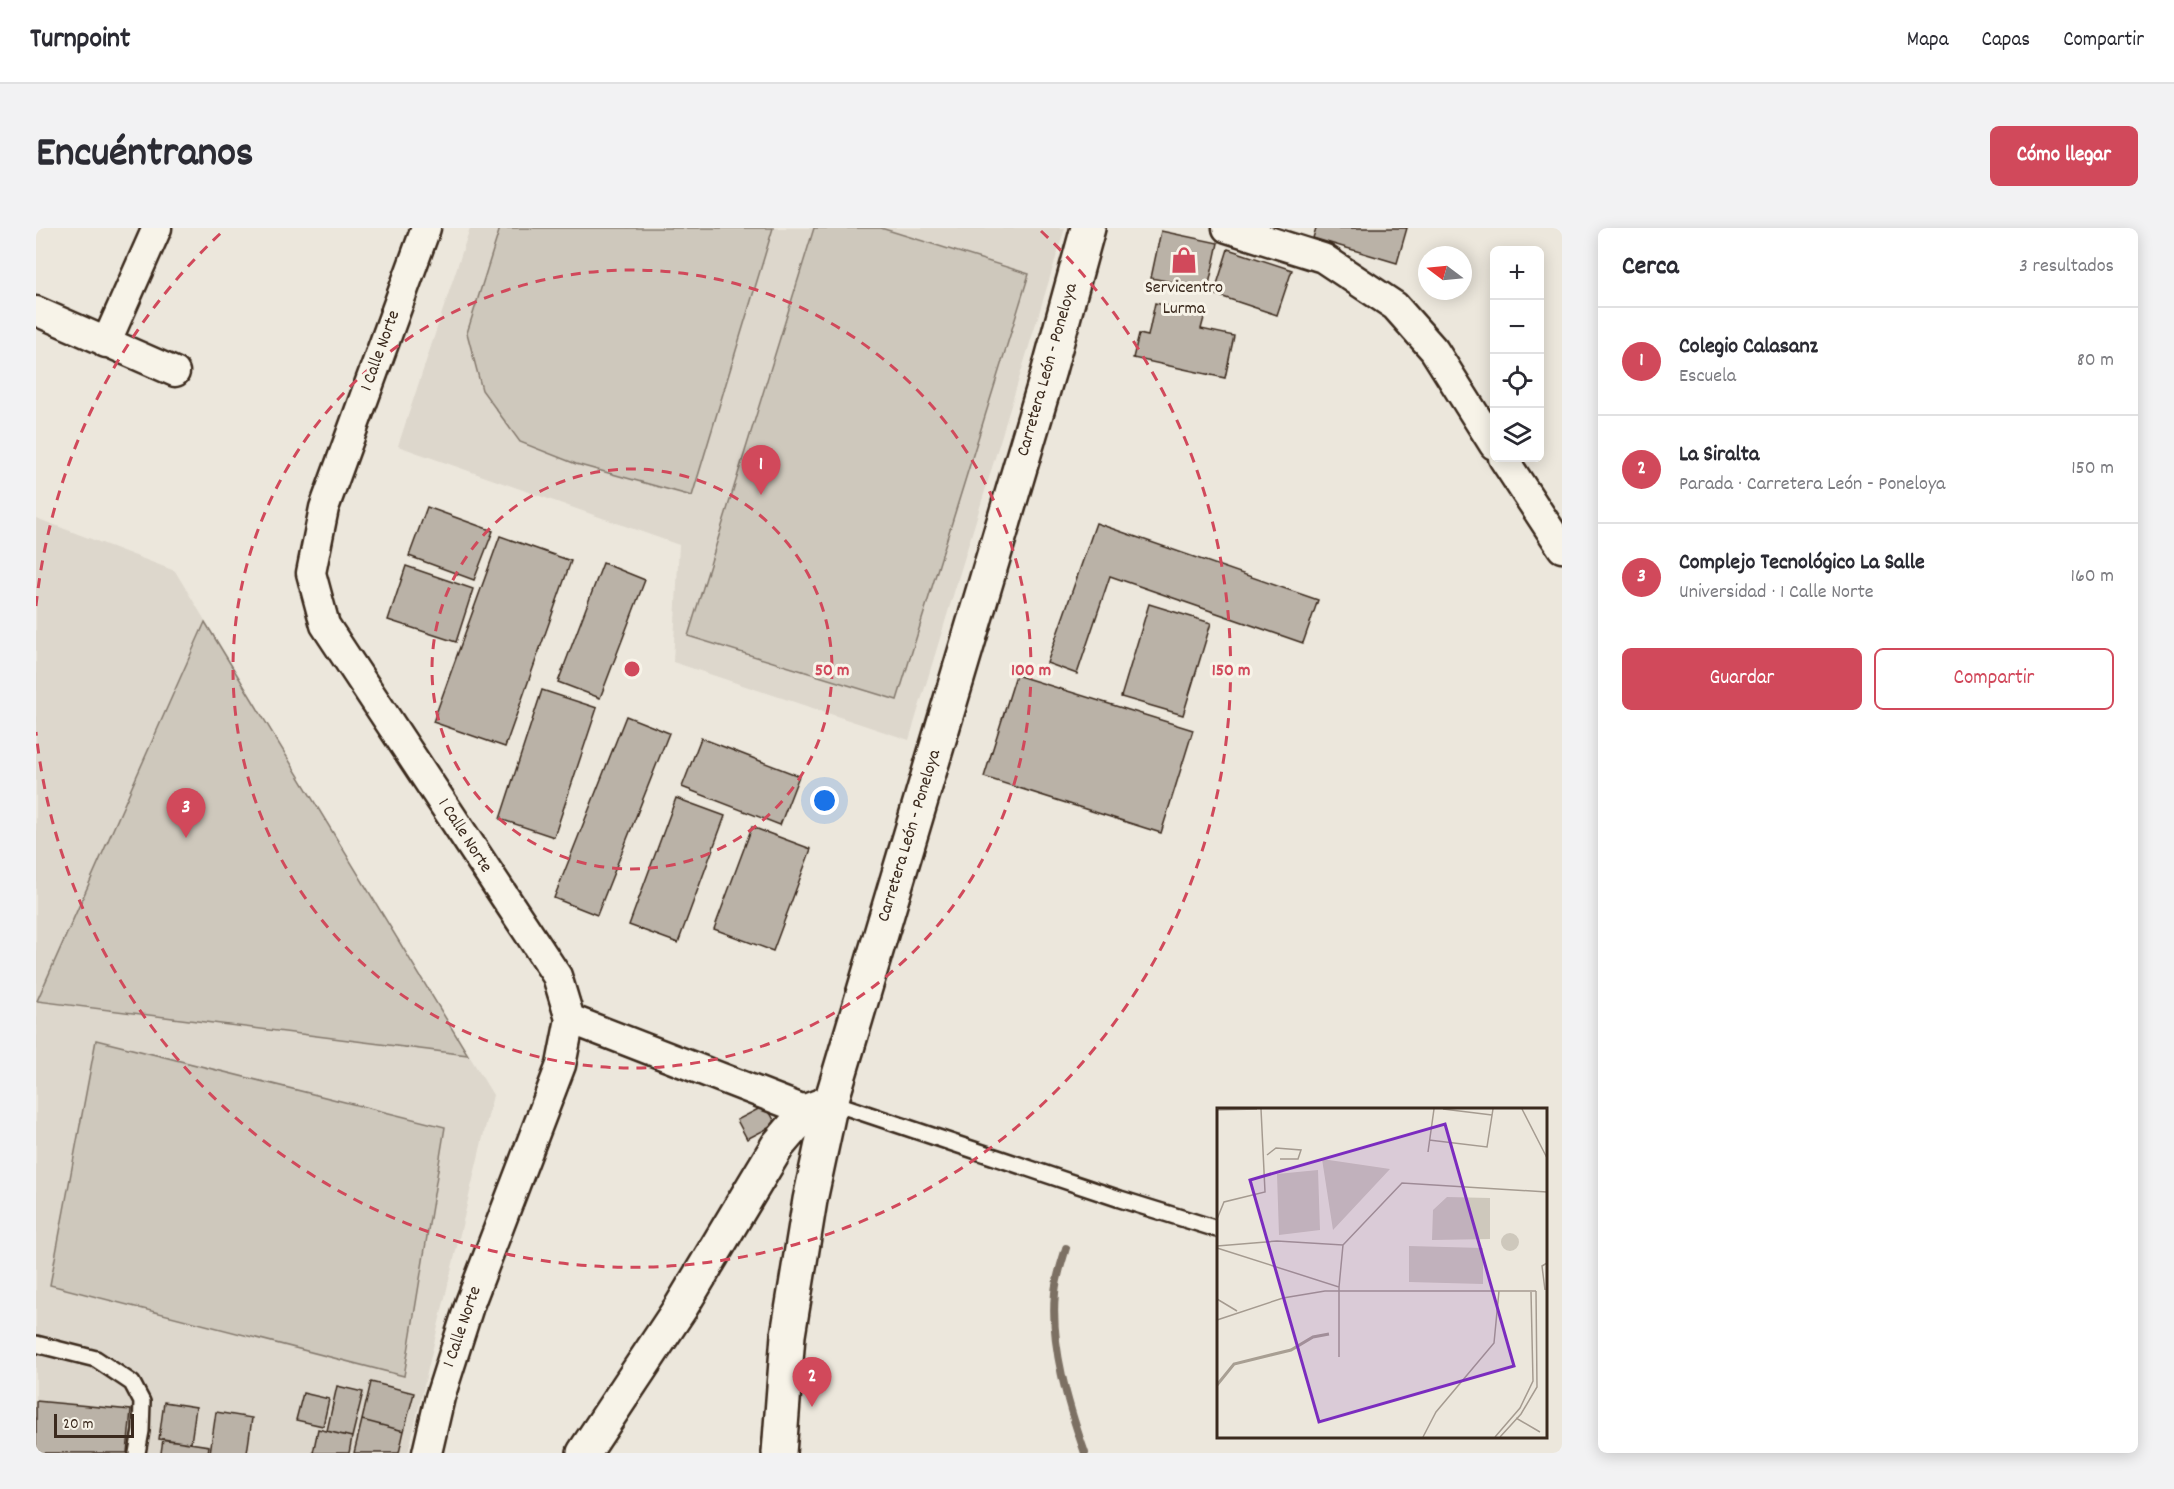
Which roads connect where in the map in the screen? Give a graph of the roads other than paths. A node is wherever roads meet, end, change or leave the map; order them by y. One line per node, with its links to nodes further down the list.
1 (157, 228): 6 (street)
2 (426, 228): 11 (street, 1 Calle Norte)
3 (1088, 228): 12 (main road, Carretera León - Poneloya)
4 (1227, 228): 8 (street)
5 (36, 311): 6 (street)
6 (106, 343): 7 (street)
7 (175, 372)
8 (1490, 439)
9 (1506, 462): 10 (street)
10 (1562, 548)
11 (570, 1019): 12 (street); 16 (street, 1 Calle Norte)
12 (819, 1107): 13 (lane); 17 (main road); 18 (main road, Carretera León - Poneloya)
13 (1217, 1229)
14 (36, 1344): 15 (lane)
15 (137, 1453)
16 (427, 1453)
17 (584, 1453)
18 (779, 1453)

